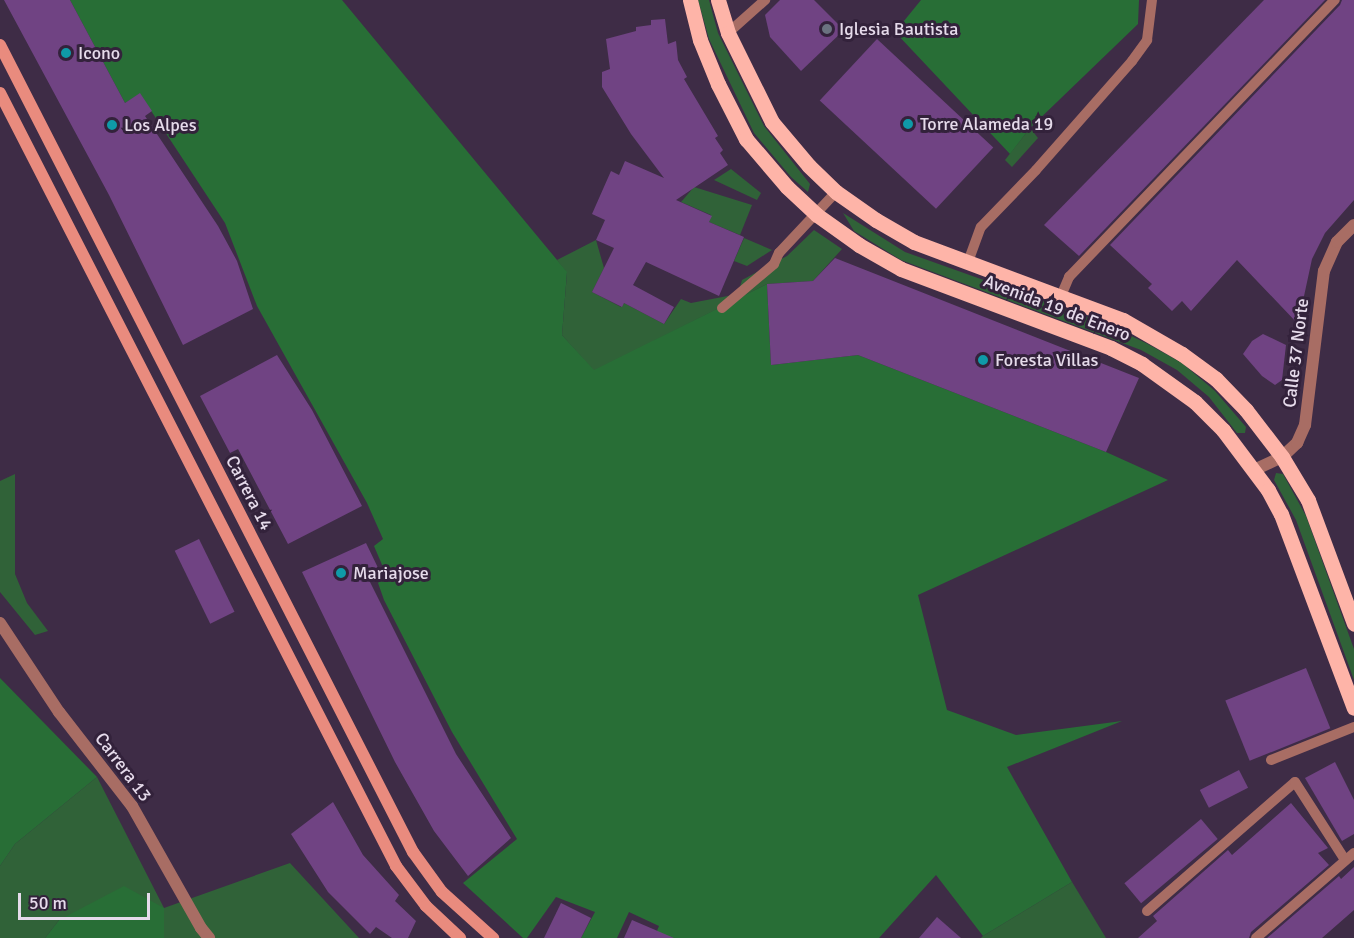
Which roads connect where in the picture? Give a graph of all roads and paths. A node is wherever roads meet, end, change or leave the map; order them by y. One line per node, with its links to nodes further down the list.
1 (690, 0): 10 (main road, Avenida 19 de Enero)
2 (718, 0): 6 (main road, Avenida 19 de Enero)
3 (765, 0): 6 (lane)
4 (1152, 0): 12 (lane)
5 (1335, 0): 13 (lane)
6 (728, 33): 9 (main road, Avenida 19 de Enero)
7 (0, 45): 27 (main road, Carrera 14)
8 (0, 93): 26 (main road)
9 (836, 192): 10 (lane); 12 (main road, Avenida 19 de Enero)
10 (817, 215): 14 (lane); 16 (main road, Avenida 19 de Enero)
11 (1354, 225): 15 (street, Calle 37 Norte)
12 (968, 262): 13 (main road, Avenida 19 de Enero)
13 (1061, 296): 15 (main road, Avenida 19 de Enero)
14 (722, 308)
15 (1282, 457): 16 (street, Calle 37 Norte); 18 (main road, Avenida 19 de Enero)
16 (1254, 470): 19 (main road, Avenida 19 de Enero)
17 (0, 623): 25 (street, Carrera 13)
18 (1354, 624)
19 (1354, 708)
20 (1354, 728): 21 (lane)
21 (1271, 760)
22 (1354, 853): 23 (lane)
23 (1345, 861): 24 (lane); 28 (lane)
24 (1147, 911)
25 (209, 938)
26 (460, 938)
27 (493, 938)
28 (1256, 938)

